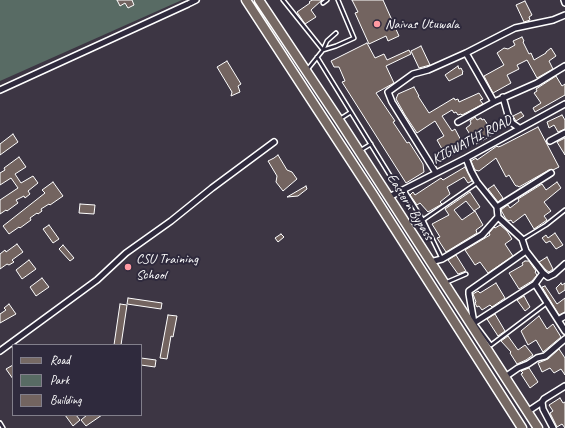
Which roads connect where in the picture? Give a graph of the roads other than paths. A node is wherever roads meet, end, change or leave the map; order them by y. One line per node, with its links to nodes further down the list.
1 (196, 0): 17 (street)
2 (246, 0): 63 (main road, Eastern Bypass)
3 (259, 0): 16 (main road, Eastern Bypass)
4 (283, 0): 12 (lane)
5 (327, 0): 8 (lane)
6 (338, 0): 12 (lane)
7 (564, 0): 9 (street)
8 (324, 3)
9 (565, 3)
10 (565, 14): 13 (street)
11 (336, 33): 12 (lane)
12 (323, 50): 14 (lane)
13 (466, 53): 19 (street); 31 (street)
14 (317, 57): 16 (lane); 21 (lane)
15 (565, 66): 18 (street)
16 (306, 71): 22 (main road, Eastern Bypass)
17 (0, 90)
18 (503, 97): 19 (street); 24 (street)
19 (494, 102): 23 (street)
20 (565, 104): 24 (street, KIGWATHI ROAD)
21 (351, 112): 22 (lane); 28 (lane)
22 (339, 120): 29 (main road, Eastern Bypass)
23 (458, 122)
24 (519, 128): 30 (street, KIGWATHI ROAD)
25 (565, 133): 26 (street)
26 (550, 141)
27 (274, 142): 56 (street)
28 (371, 144): 29 (lane); 33 (lane)
29 (359, 151): 36 (main road, Eastern Bypass)
30 (466, 158): 31 (street, KIGWATHI ROAD); 34 (street)
31 (436, 173): 35 (street, KIGWATHI ROAD)
32 (551, 173): 37 (street)
33 (394, 182)
34 (477, 182): 37 (street); 40 (lane)
35 (404, 190): 36 (street, KIGWATHI ROAD); 40 (lane)
36 (389, 197): 44 (main road, Eastern Bypass)
37 (497, 207): 39 (street)
38 (565, 210): 41 (lane)
39 (498, 217): 41 (street); 43 (street)
40 (423, 220): 43 (lane)
41 (522, 239): 42 (street)
42 (526, 251): 46 (street); 53 (street)
43 (442, 259): 44 (street)
44 (430, 262): 48 (main road, Eastern Bypass)
45 (565, 264): 46 (street)
46 (543, 273): 49 (street)
47 (466, 274): 48 (lane)
48 (445, 284): 53 (main road, Eastern Bypass)
49 (535, 284): 50 (street); 53 (street)
50 (548, 302): 52 (street); 53 (lane)
51 (565, 316): 52 (street)
52 (558, 320): 54 (street)
53 (471, 322): 57 (main road, Eastern Bypass)
54 (565, 331)
55 (565, 340): 57 (street)
56 (0, 351)
57 (505, 377): 60 (main road, Eastern Bypass)
58 (565, 386): 59 (street)
59 (542, 402): 60 (street); 65 (street)
60 (527, 412): 64 (main road, Eastern Bypass)
61 (0, 423): 62 (lane)
62 (4, 428)
63 (522, 428)
64 (538, 428)
65 (553, 428)

